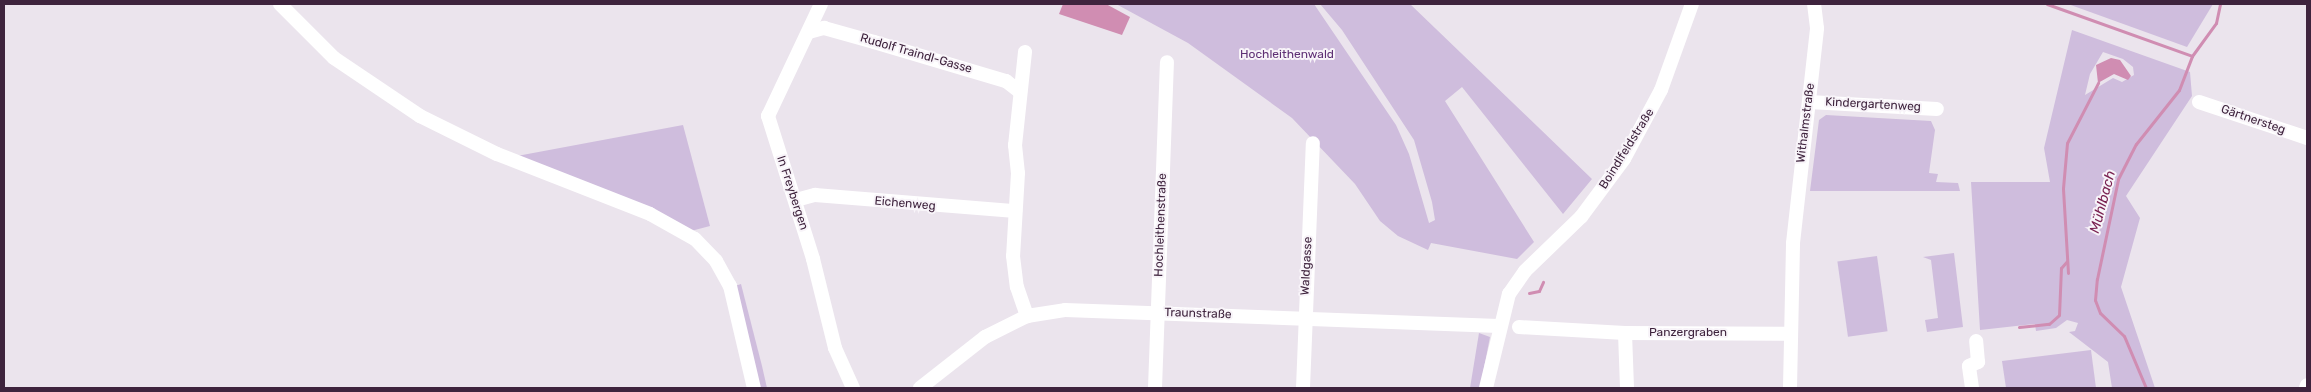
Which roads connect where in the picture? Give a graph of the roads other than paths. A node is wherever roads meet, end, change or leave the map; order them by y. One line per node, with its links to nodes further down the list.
1 (280, 4): 24 (street)
2 (821, 4): 5 (street, In Freybergen)
3 (1692, 4): 19 (street, Boindlfeldstraße)
4 (1814, 4): 9 (street, Withalmstraße)
5 (809, 32): 8 (street, Rudolf Traindl-Gasse); 14 (street, In Freybergen)
6 (1025, 52): 8 (street)
7 (1167, 62): 16 (street, Hochleithenstraße)
8 (1020, 92): 15 (street)
9 (1809, 102): 11 (street, Kindergartenweg); 22 (street, Withalmstraße)
10 (2199, 102): 12 (street, Gärtnersteg)
11 (1936, 109)
12 (2307, 138)
13 (1313, 143): 18 (street, Waldgasse)
14 (796, 200): 15 (street, Eichenweg); 25 (street, In Freybergen)
15 (1015, 211): 17 (street)
16 (1157, 313): 17 (street, Traunstraße); 18 (street, Traunstraße); 27 (street, Hochleithenstraße)
17 (1026, 316): 26 (street, Traunstraße)
18 (1305, 318): 19 (street, Traunstraße); 28 (street, Waldgasse)
19 (1499, 326): 29 (street, Boindlfeldstraße)
20 (1519, 327): 21 (street, Panzergraben)
21 (1626, 333): 22 (street, Panzergraben); 30 (street)
22 (1789, 334): 31 (street, Withalmstraße)
23 (1976, 341): 32 (street)
24 (754, 388)
25 (853, 388)
26 (920, 388)
27 (1155, 388)
28 (1303, 388)
29 (1486, 388)
30 (1627, 388)
31 (1790, 388)
32 (1972, 388)

